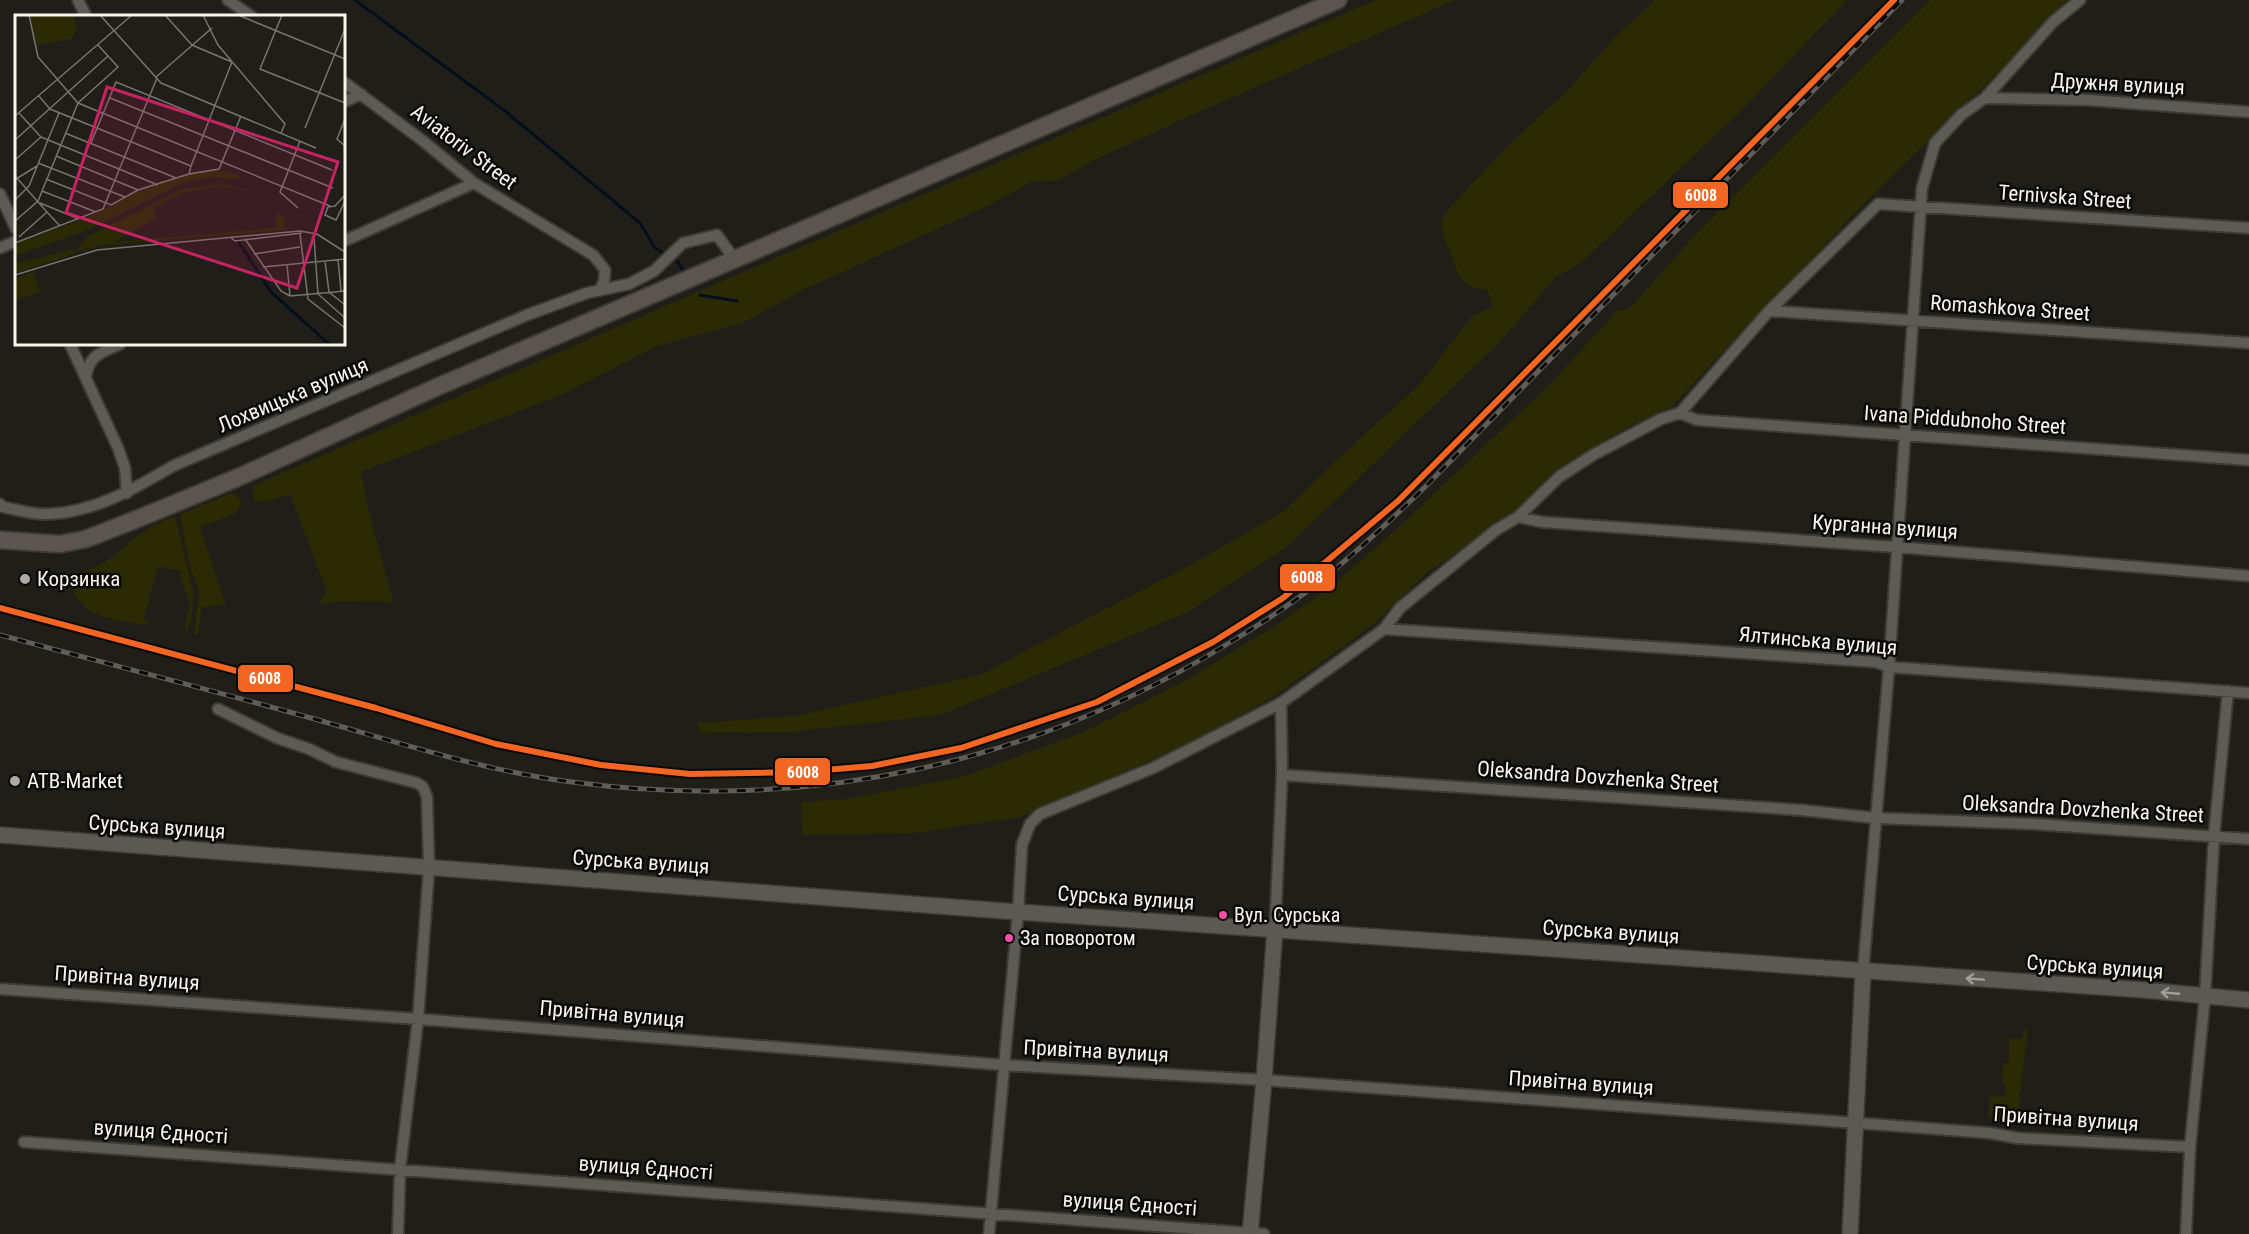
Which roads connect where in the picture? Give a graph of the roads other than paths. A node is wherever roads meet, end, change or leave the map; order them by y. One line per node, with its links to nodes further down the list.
1 (78, 0): 5 (street)
2 (228, 0): 6 (street)
3 (1338, 0): 20 (main road)
4 (2080, 0): 9 (street)
5 (86, 15)
6 (250, 15)
7 (345, 83): 8 (street, Aviatoriv Street)
8 (361, 94): 10 (street); 12 (street, Aviatoriv Street)
9 (1985, 98): 11 (street, Дружня вулиця); 14 (street)
10 (345, 102)
11 (2249, 112)
12 (474, 183): 18 (street); 21 (street, Aviatoriv Street)
13 (0, 194): 15 (street)
14 (1922, 208): 16 (street, Ternivska Street); 22 (street, Ternivska Street); 23 (street)
15 (15, 227)
16 (2249, 228)
17 (15, 241): 19 (street)
18 (345, 241)
19 (0, 248)
20 (735, 260): 21 (street, Лохвицька вулиця); 35 (main road)
21 (600, 290): 32 (street, Лохвицька вулиця)
22 (1769, 311): 23 (street, Romashkova Street); 29 (street)
23 (1914, 321): 24 (street, Romashkova Street); 30 (street)
24 (2249, 343)
25 (118, 345): 27 (street)
26 (73, 348): 27 (street); 28 (street)
27 (93, 357): 28 (street)
28 (86, 377): 32 (street)
29 (1680, 412): 30 (street, Ivana Piddubnoho Street); 34 (street)
30 (1904, 436): 31 (street, Ivana Piddubnoho Street); 36 (street)
31 (2249, 460)
32 (127, 493): 33 (street, Лохвицька вулиця)
33 (0, 504)
34 (1518, 518): 36 (street, Курганна вулиця); 38 (street)
35 (0, 540)
36 (1896, 547): 37 (street, Курганна вулиця); 39 (street)
37 (2249, 576)
38 (1383, 629): 39 (street, Ялтинська вулиця); 42 (street)
39 (1889, 667): 40 (street, Ялтинська вулиця); 45 (street)
40 (2228, 692): 41 (street, Ялтинська вулиця); 47 (street)
41 (2249, 693)
42 (1281, 703): 44 (street); 50 (street)
43 (218, 709): 49 (street)
44 (1282, 775): 45 (street, Oleksandra Dovzhenka Street); 51 (street)
45 (1876, 818): 47 (street, Oleksandra Dovzhenka Street); 52 (street)
46 (0, 835): 49 (street, Сурська вулиця)
47 (2214, 836): 48 (street, Oleksandra Dovzhenka Street); 54 (street)
48 (2249, 838)
49 (429, 868): 50 (street, Сурська вулиця); 56 (street)
50 (1018, 912): 51 (street, Сурська вулиця); 57 (street)
51 (1275, 928): 52 (street, Сурська вулиця); 58 (street)
52 (1863, 972): 54 (street, Сурська вулиця, one-way to 52); 59 (street)
53 (0, 989): 56 (street, Привітна вулиця)
54 (2205, 996): 55 (street, Сурська вулиця); 61 (street)
55 (2249, 1000)
56 (418, 1018): 57 (street, Привітна вулиця); 62 (street)
57 (1004, 1065): 58 (street, Привітна вулиця); 63 (street)
58 (1264, 1080): 59 (street, Привітна вулиця); 66 (street)
59 (1857, 1123): 61 (street, Привітна вулиця); 67 (street)
60 (24, 1142): 62 (street, вулиця Єдності)
61 (2190, 1147): 68 (street)
62 (400, 1169): 63 (street, вулиця Єдності); 64 (street)
63 (990, 1213): 65 (street); 66 (street, вулиця Єдності)
64 (398, 1234)
65 (989, 1234)
66 (1255, 1234)
67 (1850, 1234)
68 (2186, 1234)

